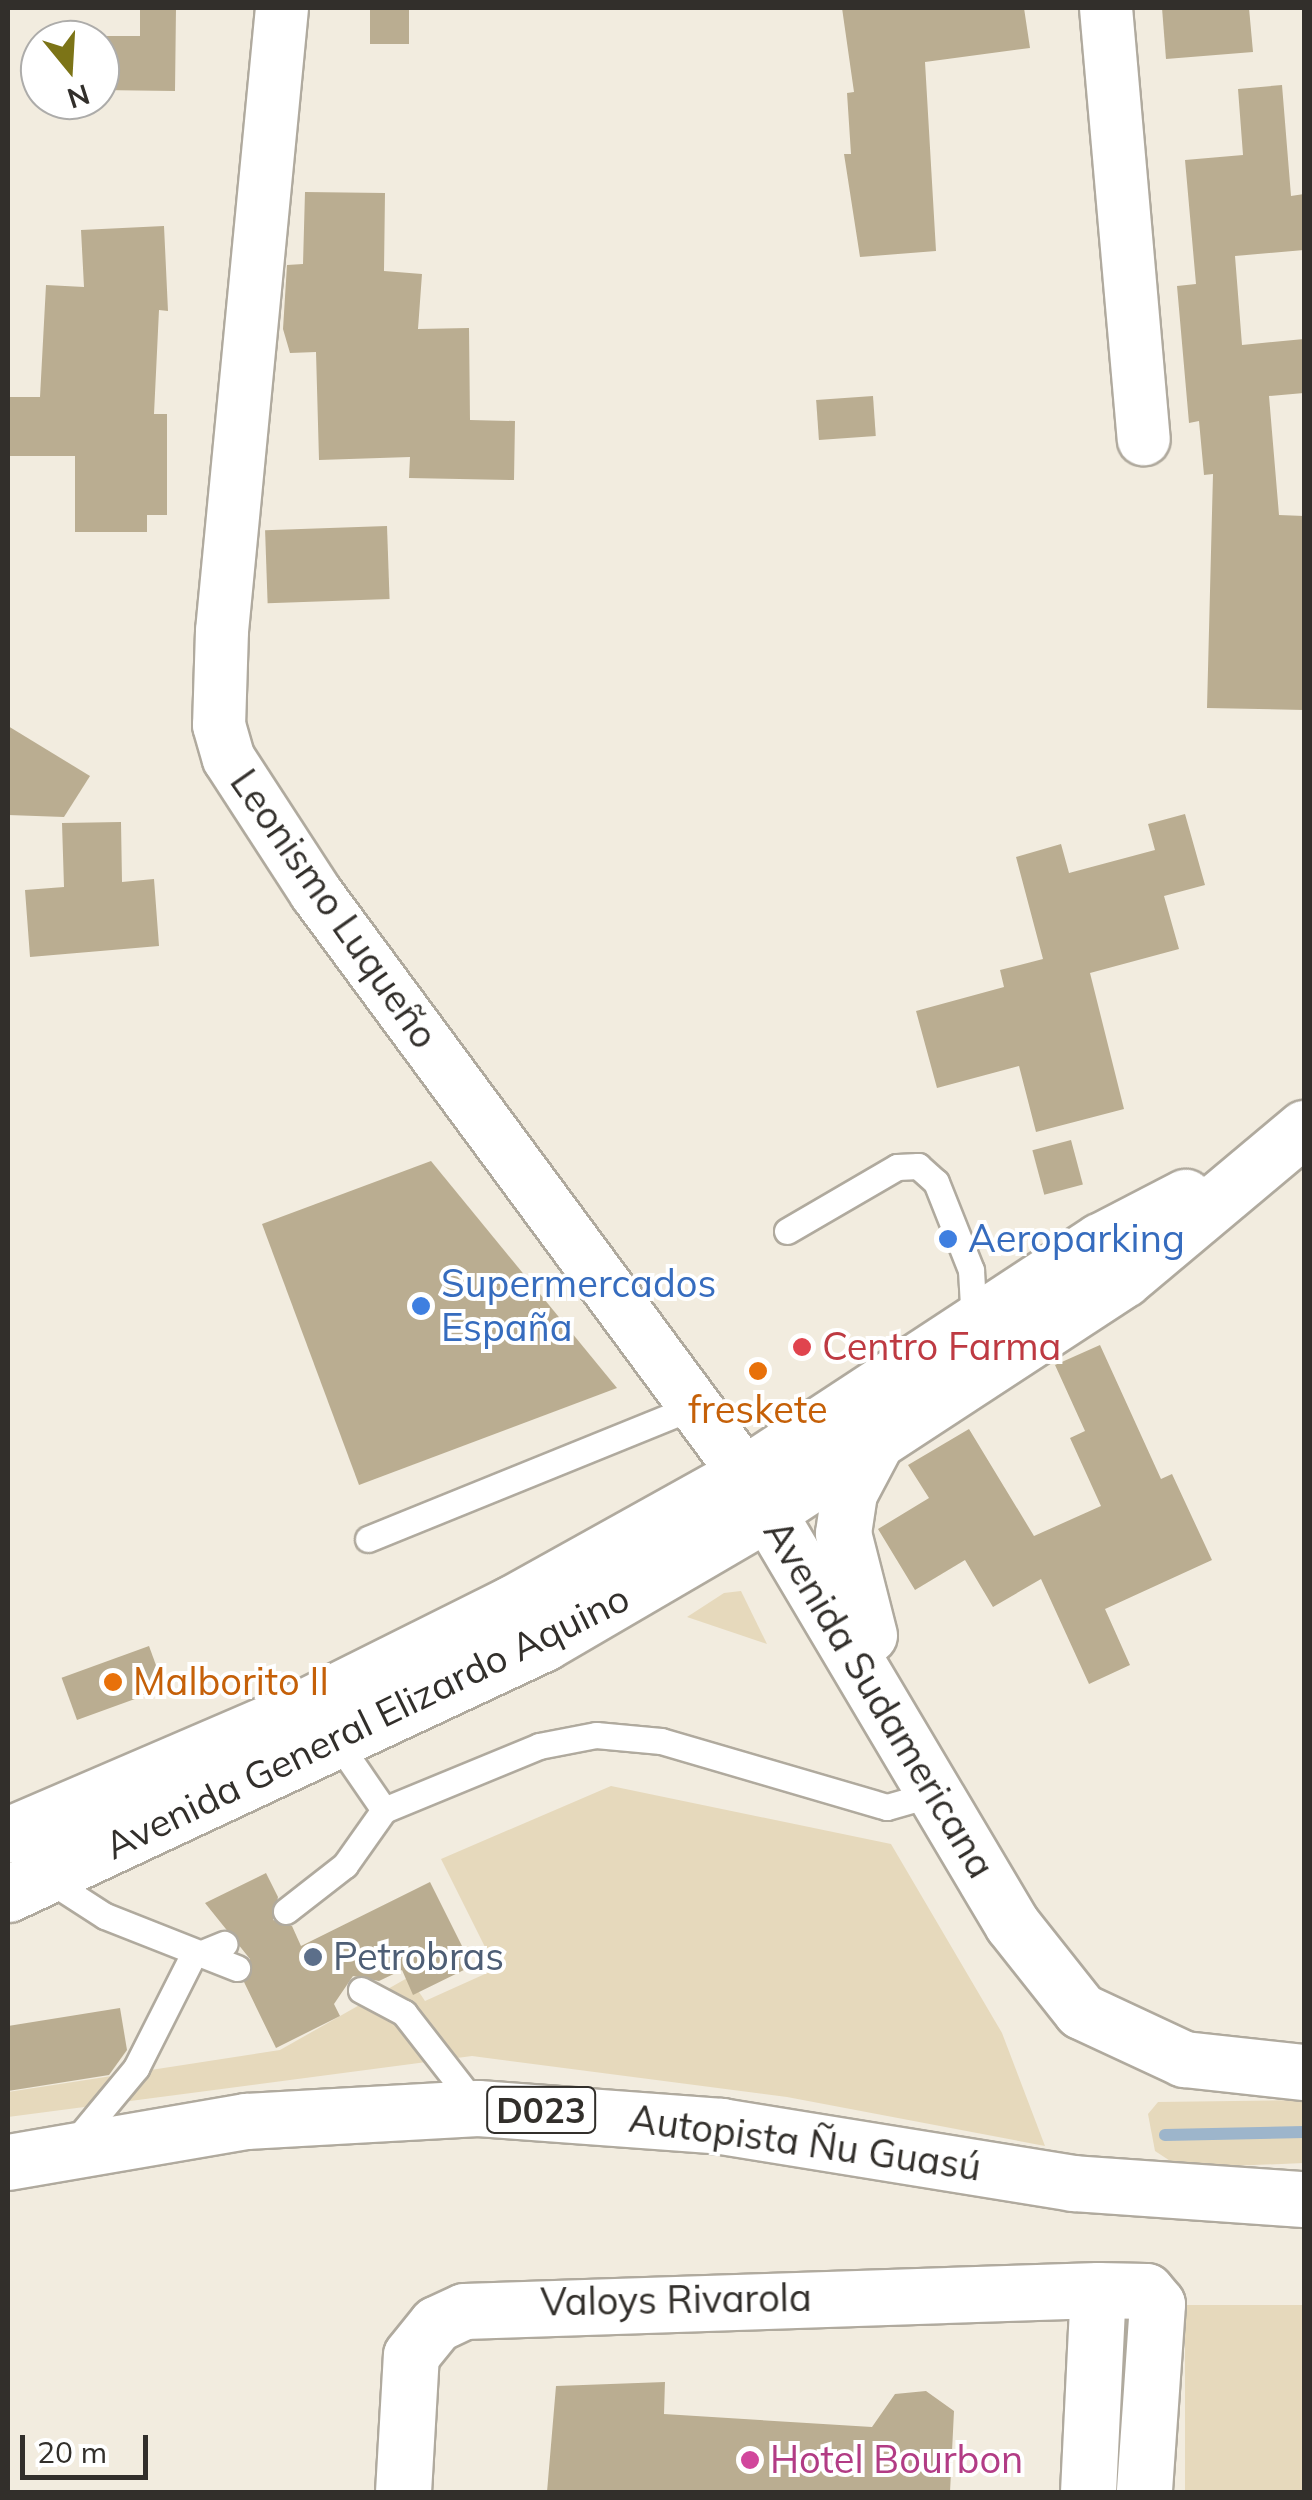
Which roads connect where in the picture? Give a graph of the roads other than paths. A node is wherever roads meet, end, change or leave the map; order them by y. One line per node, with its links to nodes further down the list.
1 (282, 8): 8 (street, Leonismo Luqueño)
2 (1106, 8): 3 (street)
3 (1144, 439)
4 (1304, 1128): 5 (main road, Avenida General Elizardo Aquino)
5 (1259, 1160): 7 (main road, Avenida General Elizardo Aquino); 9 (main road, Avenida General Elizardo Aquino)
6 (786, 1231): 7 (lane)
7 (974, 1323): 10 (main road, Avenida General Elizardo Aquino)
8 (695, 1406): 10 (street, Leonismo Luqueño); 11 (lane)
9 (876, 1442): 10 (main road, Avenida General Elizardo Aquino); 12 (main road)
10 (757, 1493): 12 (main road, Avenida Sudamericana); 13 (main road, Avenida General Elizardo Aquino); 15 (main road, Avenida General Elizardo Aquino)
11 (368, 1539)
12 (882, 1697): 14 (main road, Avenida Sudamericana)
13 (338, 1743): 16 (lane); 18 (main road, Avenida General Elizardo Aquino)
14 (936, 1793): 16 (lane); 24 (main road, Avenida Sudamericana)
15 (71, 1809): 17 (main road, Avenida General Elizardo Aquino); 18 (main road)
16 (384, 1810): 19 (lane)
17 (8, 1835)
18 (49, 1877): 21 (lane)
19 (286, 1912)
20 (225, 1944): 21 (lane)
21 (192, 1957): 22 (lane); 26 (lane)
22 (237, 1968)
23 (361, 1990): 25 (lane)
24 (1304, 2072)
25 (478, 2108): 26 (main road, Autopista Ñu Guasú / D023); 28 (main road, Autopista Ñu Guasú / D023)
26 (67, 2151): 27 (main road, Autopista Ñu Guasú / D023)
27 (8, 2162)
28 (1304, 2199)
29 (1098, 2290): 30 (main road, Valoys Rivarola); 31 (main road); 32 (main road)
30 (403, 2492)
31 (1088, 2492)
32 (1144, 2492)

